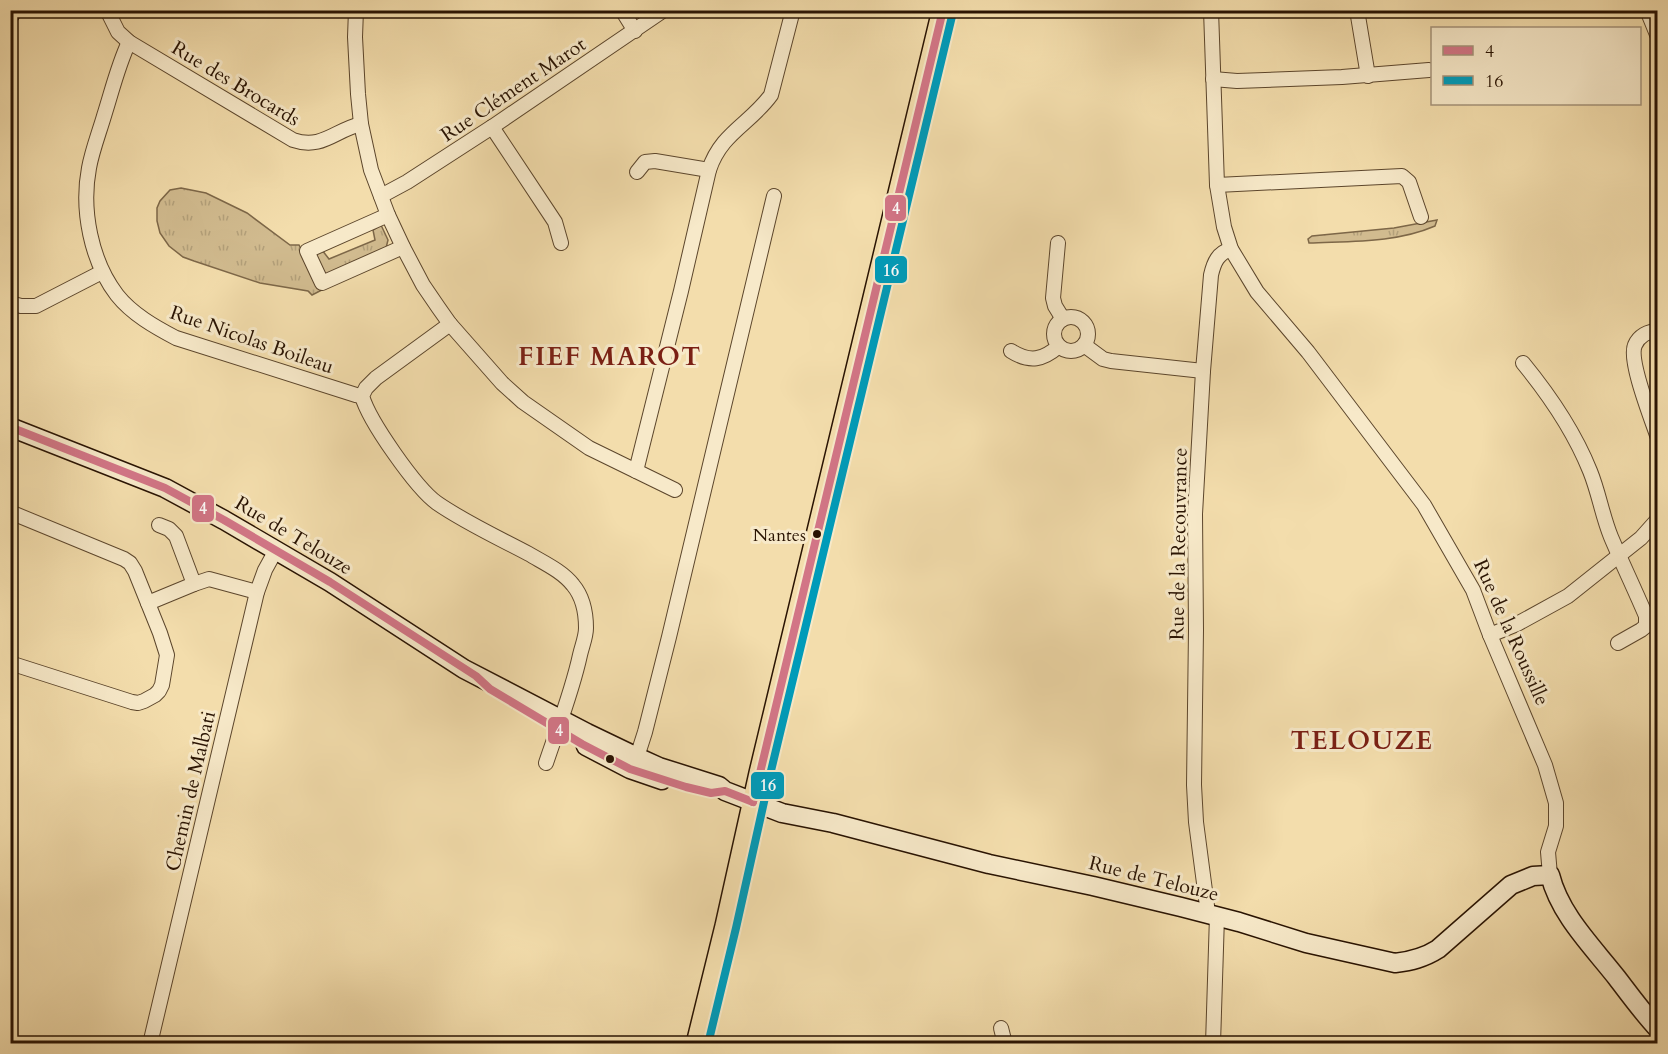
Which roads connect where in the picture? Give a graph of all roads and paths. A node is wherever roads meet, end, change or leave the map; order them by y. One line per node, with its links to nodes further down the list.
1 (107, 10): 12 (street, Rue des Brocards)
2 (356, 10): 16 (street)
3 (622, 10): 10 (street)
4 (663, 10): 10 (street, Rue Clément Marot)
5 (792, 10): 18 (street)
6 (943, 10): 59 (main road)
7 (1211, 10): 15 (street)
8 (1357, 10): 14 (street)
9 (1647, 10): 11 (street)
10 (635, 31): 17 (street, Rue Clément Marot)
11 (1658, 37)
12 (129, 42): 16 (street, Rue des Brocards); 29 (street, Rue Nicolas Boileau)
13 (1429, 70): 14 (street)
14 (1368, 76): 15 (street)
15 (1213, 79): 20 (street)
16 (361, 124): 21 (street)
17 (492, 127): 21 (street, Rue Clément Marot); 25 (street)
18 (709, 170): 19 (street); 42 (street)
19 (637, 172)
20 (1217, 185): 24 (street); 28 (street)
21 (381, 196): 23 (street)
22 (774, 196): 56 (street)
23 (388, 215): 27 (street); 27 (street)
24 (1421, 217)
25 (561, 243)
26 (1058, 243): 31 (street)
27 (403, 247): 32 (street)
28 (1231, 249): 38 (street, Rue de la Recouvrance); 52 (street, Rue de la Roussille)
29 (102, 272): 30 (street); 39 (street, Rue Nicolas Boileau)
30 (10, 303)
31 (1063, 319): 34 (street); 35 (street)
32 (450, 324): 39 (street); 42 (street)
33 (1658, 331): 41 (street)
34 (1059, 345): 35 (street); 36 (street)
35 (1084, 345): 38 (street)
36 (1011, 351)
37 (1523, 363): 48 (street)
38 (1203, 371): 61 (street, Rue de la Recouvrance)
39 (363, 396): 55 (street)
40 (10, 428): 47 (street, Rue de Telouze)
41 (1658, 438)
42 (636, 471): 43 (street)
43 (675, 490)
44 (10, 512): 51 (street)
45 (1658, 519): 48 (street)
46 (159, 525): 49 (street)
47 (276, 550): 50 (street, Chemin de Malbati); 55 (street, Rue de Telouze)
48 (1619, 554): 52 (street); 53 (street)
49 (194, 584): 50 (street); 51 (street)
50 (257, 592): 64 (street, Chemin de Malbati)
51 (148, 603): 54 (street)
52 (1490, 635): 60 (street, Rue de la Roussille)
53 (1618, 643)
54 (10, 663)
55 (560, 719): 56 (street, Rue de Telouze); 57 (street); 58 (street, Rue de Telouze)
56 (638, 757): 58 (street, Rue de Telouze)
57 (546, 764)
58 (725, 791): 59 (street, Rue de Telouze)
59 (753, 802): 61 (street, Rue de Telouze); 65 (main road)
60 (1550, 875): 61 (street, Rue de Telouze); 63 (street, Rue de la Roussille)
61 (1211, 915): 67 (street, Rue de la Recouvrance)
62 (1001, 1028): 66 (street)
63 (1658, 1029)
64 (150, 1044)
65 (697, 1044)
66 (1005, 1044)
67 (1213, 1044)

